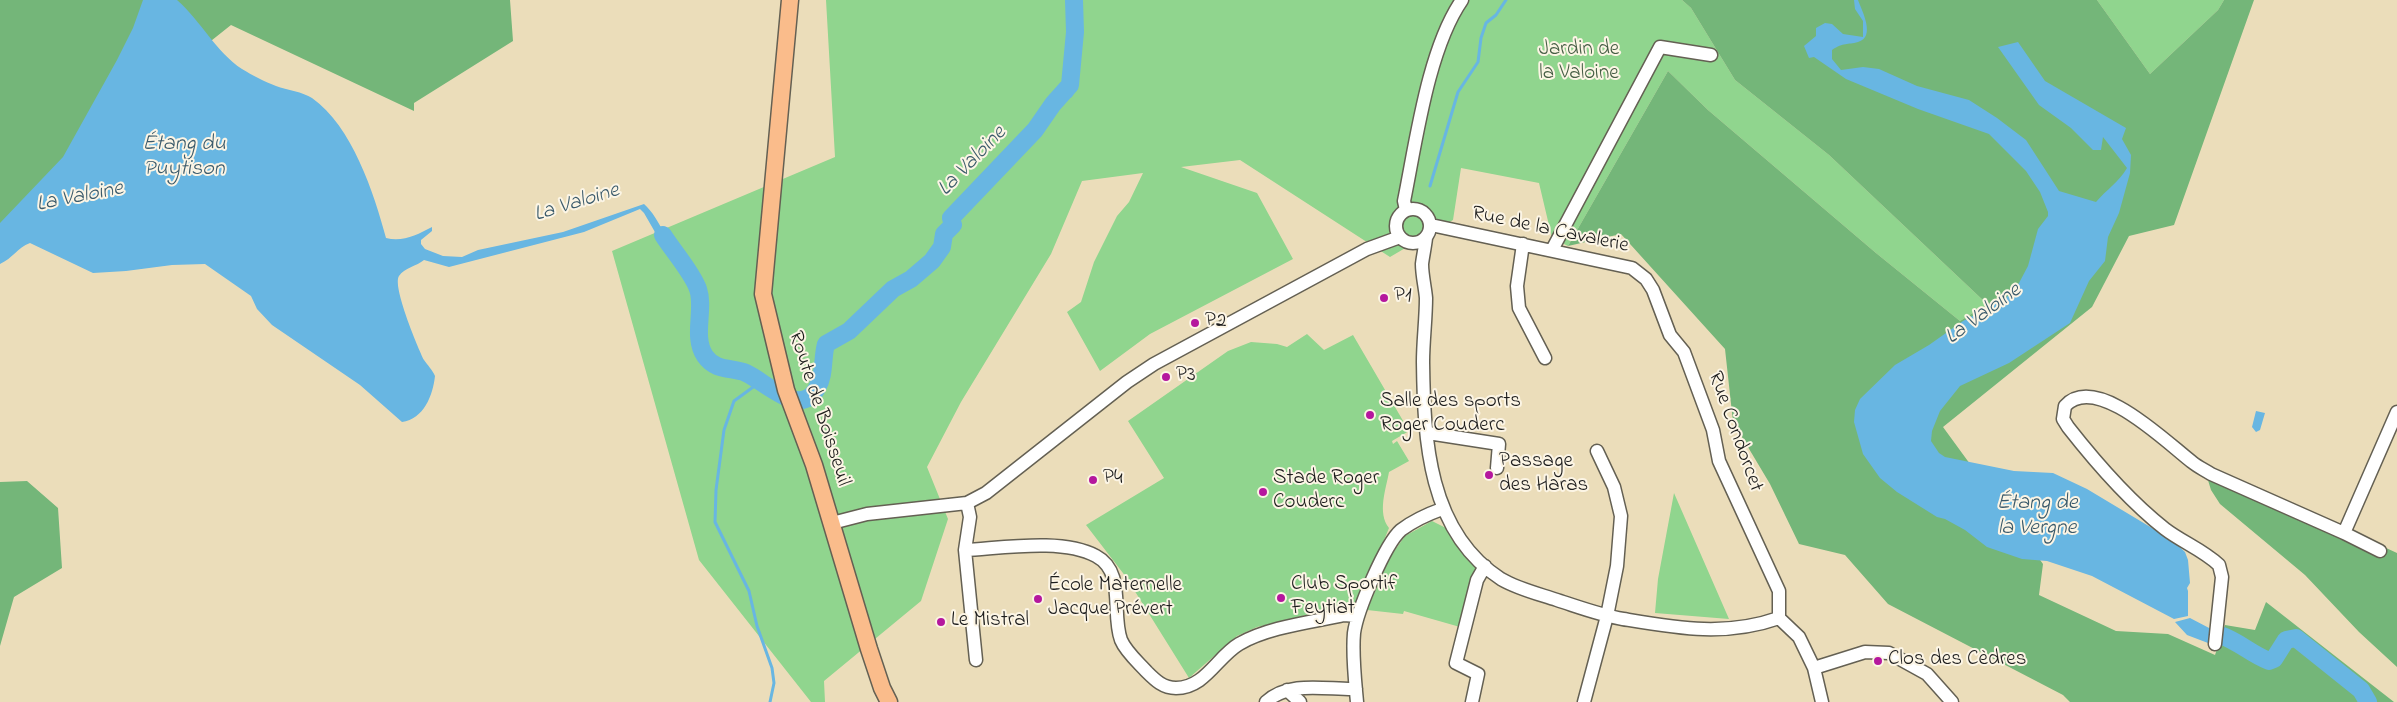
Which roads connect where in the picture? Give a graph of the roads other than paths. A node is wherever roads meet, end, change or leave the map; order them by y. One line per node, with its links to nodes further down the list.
1 (790, 0): 24 (main road, Route de Boisseuil)
2 (1462, 0): 4 (street)
3 (1711, 55): 14 (street)
4 (1408, 180): 5 (street); 6 (street)
5 (1406, 210): 6 (street); 7 (street)
6 (1419, 210): 8 (street)
7 (1396, 221): 9 (street); 13 (street)
8 (1431, 226): 10 (street); 12 (street, Rue de la Cavalerie)
9 (1400, 237): 11 (street); 13 (street)
10 (1426, 238): 11 (street); 15 (street)
11 (1414, 244): 15 (street)
12 (1523, 244): 14 (street, Rue de la Cavalerie); 17 (street)
13 (1367, 249): 22 (street)
14 (1552, 250): 16 (street, Rue de la Cavalerie)
15 (1422, 265): 19 (street)
16 (1653, 290): 31 (street, Rue Condorcet)
17 (1545, 358)
18 (2397, 412): 25 (street)
19 (1428, 433): 21 (street); 23 (street)
20 (1597, 451): 30 (street)
21 (1497, 468)
22 (967, 503): 24 (street); 26 (street)
23 (1442, 509): 28 (street); 29 (street)
24 (832, 523): 37 (main road, Route de Boisseuil)
25 (2344, 533): 27 (street); 32 (street)
26 (966, 550): 29 (street); 33 (street)
27 (2380, 551)
28 (1485, 566): 30 (street); 41 (street)
29 (1357, 616): 35 (street)
30 (1608, 616): 31 (street); 42 (street)
31 (1779, 618): 34 (street)
32 (2215, 644)
33 (976, 660)
34 (1814, 668): 43 (street); 44 (street)
35 (1356, 688): 36 (street); 40 (street)
36 (1287, 690): 38 (street); 39 (street)
37 (889, 702)
38 (1266, 702)
39 (1300, 702)
40 (1356, 702)
41 (1472, 702)
42 (1584, 702)
43 (1822, 702)
44 (1952, 702)

